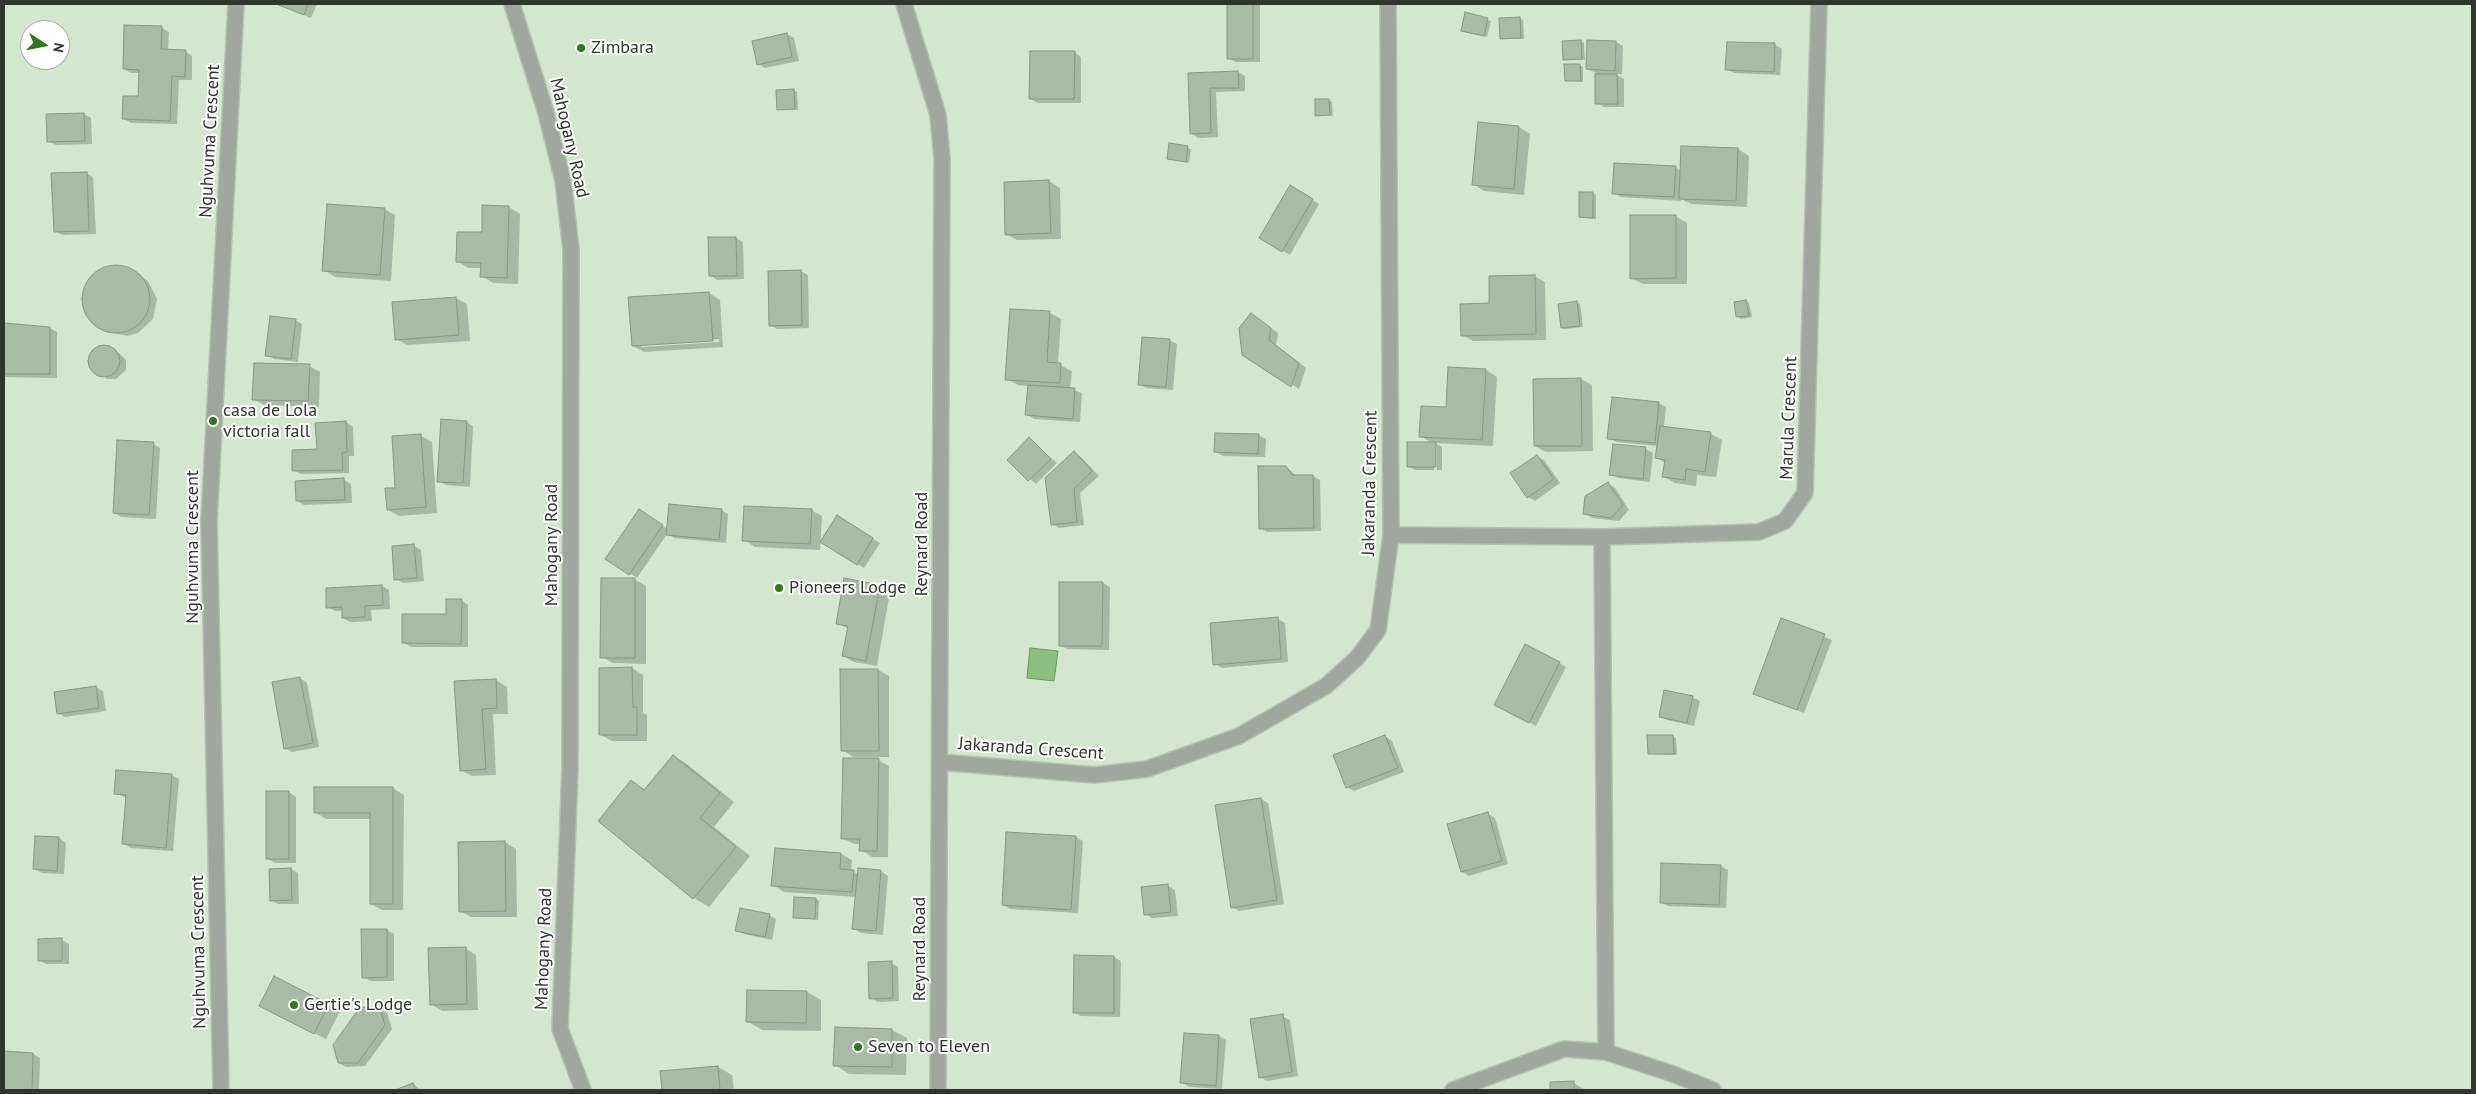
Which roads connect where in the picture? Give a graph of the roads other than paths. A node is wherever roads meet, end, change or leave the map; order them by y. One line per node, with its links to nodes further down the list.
1 (236, 4): 10 (street, Nguhvuma Crescent)
2 (512, 4): 11 (street, Mahogany Road)
3 (904, 4): 8 (street, Reynard Road)
4 (1388, 4): 6 (street, Jakaranda Crescent)
5 (1819, 4): 7 (street, Marula Crescent)
6 (1391, 535): 7 (street, Marula Crescent); 8 (street, Jakaranda Crescent)
7 (1602, 537): 9 (street)
8 (940, 762): 12 (street, Reynard Road)
9 (1606, 1052): 13 (street); 14 (street)
10 (221, 1090)
11 (583, 1090)
12 (938, 1090)
13 (1453, 1090)
14 (1712, 1090)

